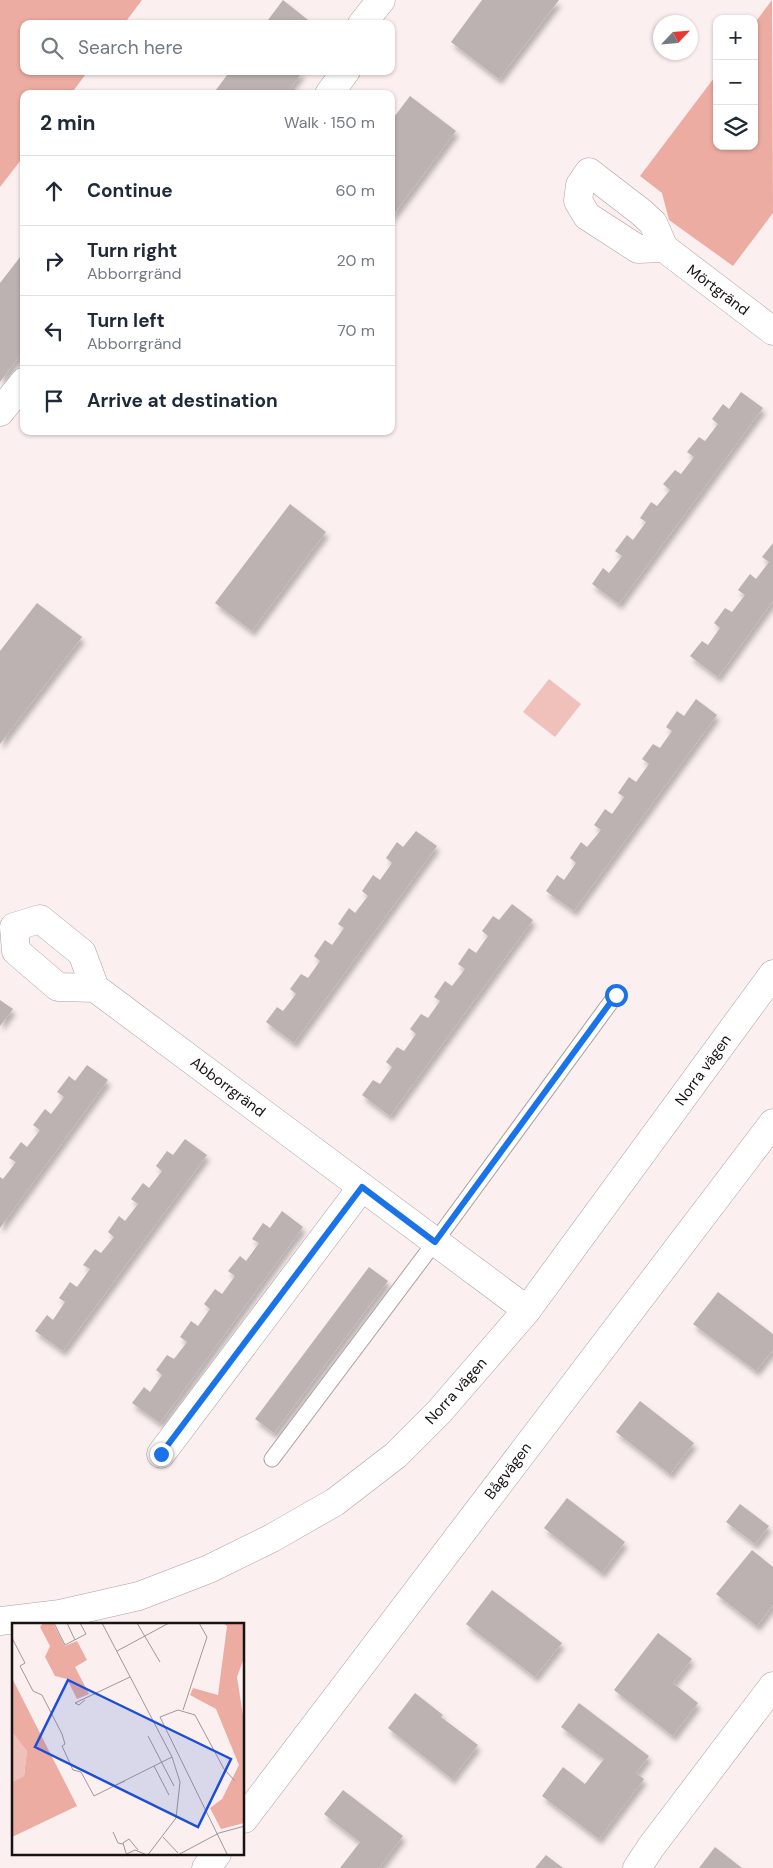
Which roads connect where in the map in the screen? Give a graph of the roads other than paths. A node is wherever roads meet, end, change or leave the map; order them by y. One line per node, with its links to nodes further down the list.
1 (381, 0): 2 (street)
2 (365, 20)
3 (343, 75): 4 (street)
4 (332, 90)
5 (664, 248): 6 (street, Mörtgränd)
6 (773, 331)
7 (20, 387): 8 (street)
8 (0, 412)
9 (7, 922): 11 (street); 11 (street)
10 (773, 974): 16 (street, Norra vägen)
11 (94, 988): 14 (street, Abborrgränd)
12 (616, 995): 15 (lane)
13 (773, 1123): 21 (street, Bågvägen)
14 (362, 1187): 15 (street, Abborrgränd); 17 (street)
15 (435, 1242): 16 (street, Abborrgränd); 18 (lane)
16 (527, 1310): 19 (street, Norra vägen)
17 (161, 1454)
18 (272, 1460)
19 (0, 1621)
20 (773, 1686): 24 (street)
21 (245, 1818)
22 (215, 1856): 23 (street)
23 (206, 1868)
24 (637, 1868)

